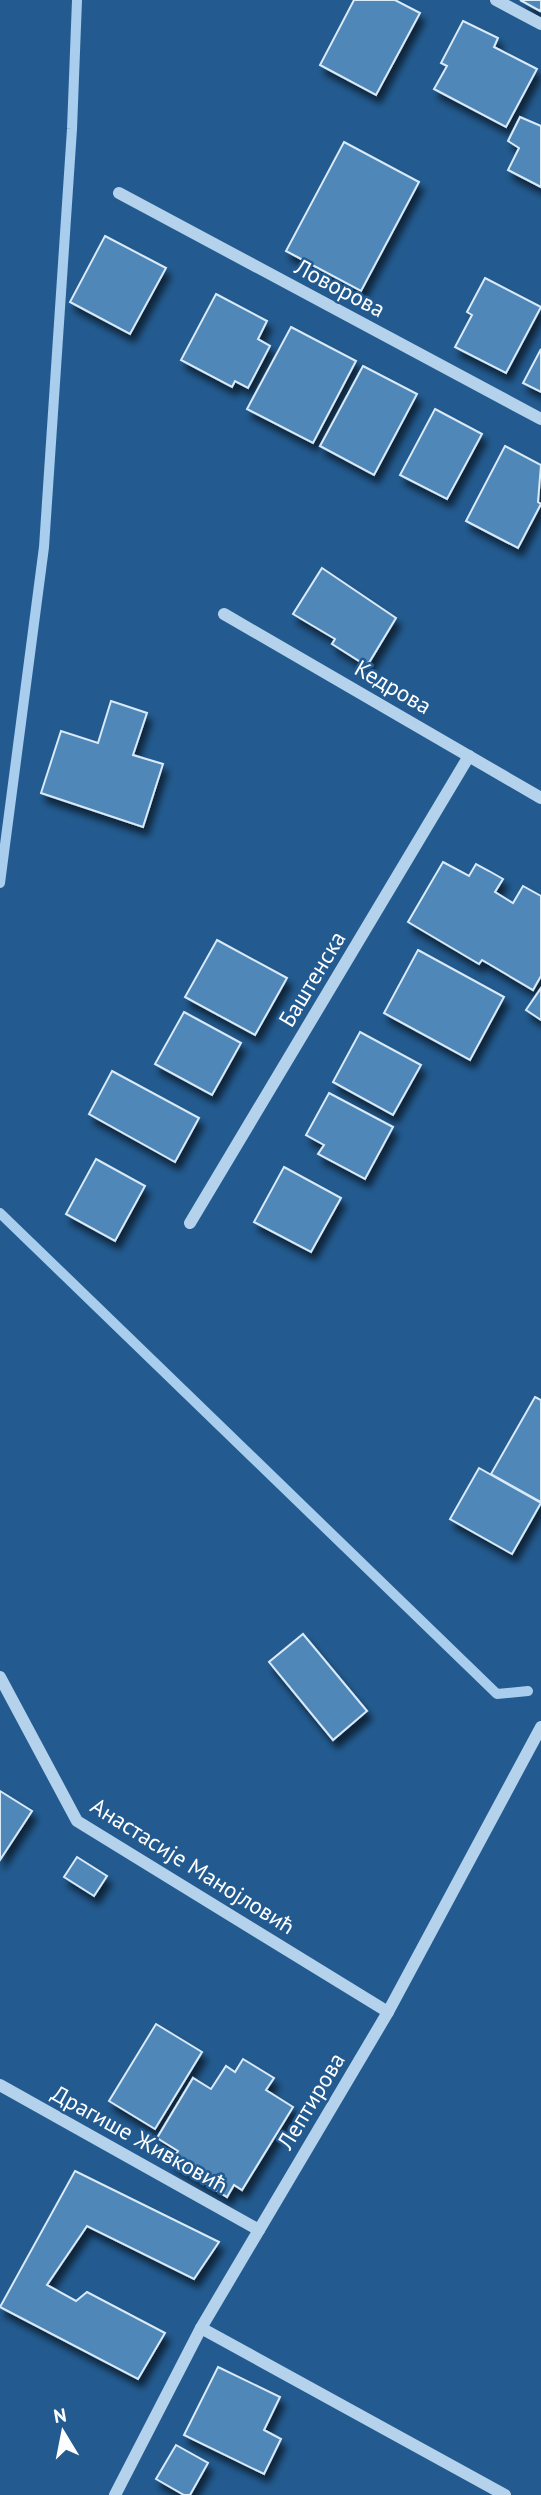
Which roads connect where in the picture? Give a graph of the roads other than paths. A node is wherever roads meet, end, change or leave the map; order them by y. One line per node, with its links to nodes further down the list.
1 (496, 0): 2 (street)
2 (541, 24)
3 (119, 193): 4 (street, Ловорова)
4 (541, 419)
5 (224, 614): 6 (street, Кедрова)
6 (469, 756): 7 (street, Кедрова); 8 (street, Баштенска)
7 (541, 798)
8 (190, 1223)
9 (0, 1677): 11 (street, Анастасије Манојловић)
10 (541, 1727): 11 (street, Лептирова)
11 (388, 2012): 13 (street, Лептирова)
12 (0, 2085): 13 (street, Драгише Живковић)
13 (260, 2230): 14 (street, Лептирова)
14 (201, 2328): 15 (street, Лептирова); 16 (street)
15 (115, 2495)
16 (505, 2495)

